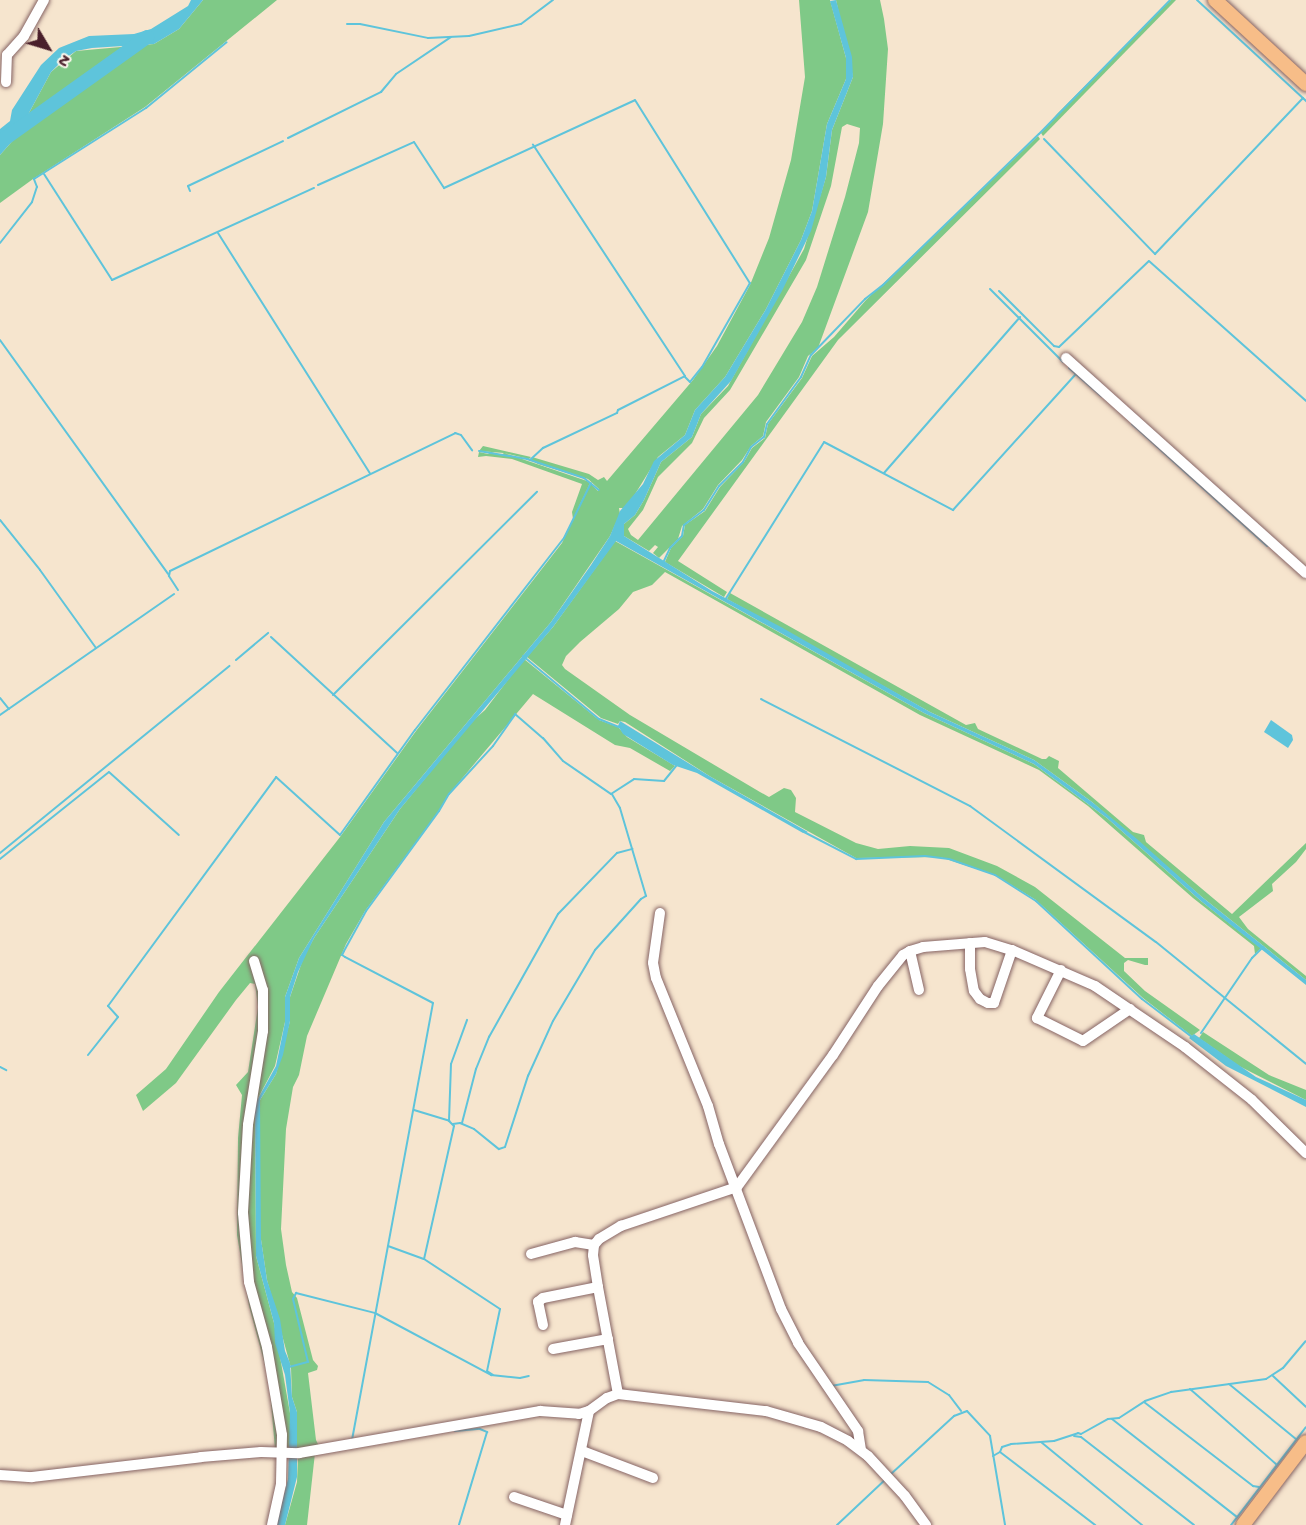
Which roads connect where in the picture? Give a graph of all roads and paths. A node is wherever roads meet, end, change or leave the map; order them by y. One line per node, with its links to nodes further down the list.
1 (44, 0): 3 (street)
2 (1215, 0): 4 (main road)
3 (6, 82)
4 (1306, 84)
5 (1066, 358): 6 (street)
6 (1306, 573)
7 (660, 913): 16 (street)
8 (970, 943): 9 (street); 9 (street); 10 (street)
9 (1012, 950): 12 (street)
10 (910, 951): 13 (street); 16 (street)
11 (255, 961): 28 (street)
12 (1061, 970): 14 (street); 14 (street)
13 (919, 990)
14 (1130, 1009): 15 (street)
15 (1306, 1153)
16 (737, 1187): 17 (street); 26 (street)
17 (594, 1245): 18 (street); 19 (street)
18 (531, 1254)
19 (598, 1287): 20 (street); 21 (street)
20 (543, 1325)
21 (608, 1339): 22 (street); 23 (street)
22 (553, 1349)
23 (618, 1394): 24 (street); 26 (street)
24 (589, 1412): 27 (street); 28 (street)
25 (1306, 1442): 35 (main road)
26 (861, 1450): 34 (street)
27 (582, 1451): 30 (street); 32 (street)
28 (290, 1454): 29 (street); 33 (street)
29 (0, 1475)
30 (653, 1478)
31 (514, 1497): 32 (street)
32 (566, 1520)
33 (272, 1525)
34 (926, 1525)
35 (1243, 1525)

